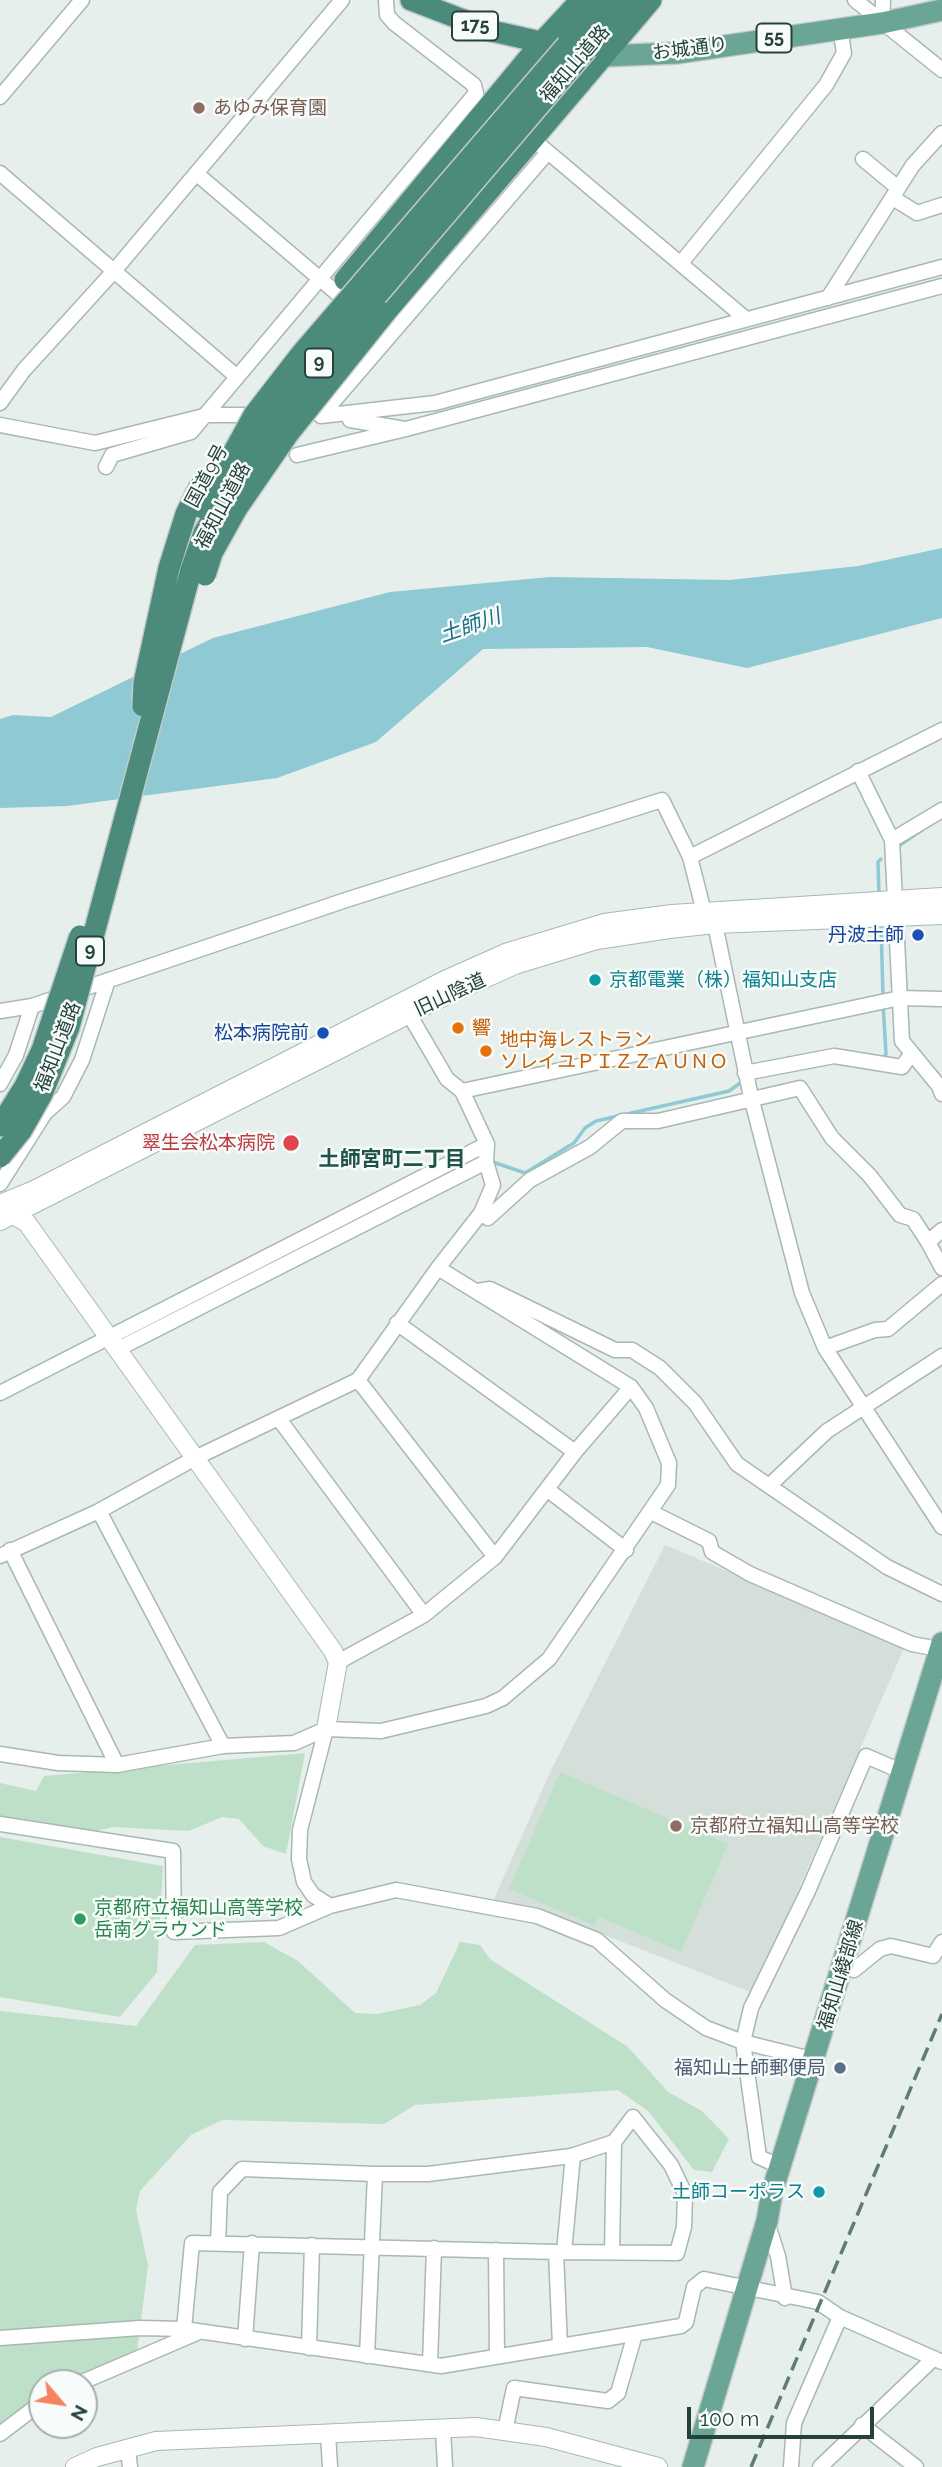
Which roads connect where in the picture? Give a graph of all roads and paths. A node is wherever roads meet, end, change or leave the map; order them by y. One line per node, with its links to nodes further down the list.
1 (82, 0): 17 (street)
2 (342, 0): 22 (street)
3 (386, 0): 28 (street)
4 (411, 0): 14 (highway, 175)
5 (581, 0): 14 (highway, 9)
6 (605, 0): 41 (highway, 福知山道路 / 9, bridge)
7 (629, 0): 43 (highway, 福知山道路 / 9, bridge)
8 (651, 0): 15 (highway, 9)
9 (855, 0): 12 (street)
10 (883, 0): 12 (street)
11 (942, 10): 12 (main road, お城通り / 55)
12 (882, 23): 13 (main road, お城通り / 55); 16 (street)
13 (840, 28): 15 (main road, お城通り / 55); 25 (street)
14 (542, 42): 15 (highway, 175); 41 (highway, 国道9号 / 9, bridge)
15 (604, 56): 19 (highway, 9)
16 (942, 70)
17 (0, 97)
18 (942, 133): 23 (street)
19 (541, 145): 25 (street); 32 (street); 43 (highway, 9, bridge)
20 (863, 159): 23 (street)
21 (0, 173): 27 (street)
22 (197, 174): 27 (street); 28 (street)
23 (895, 193): 24 (street); 30 (street)
24 (942, 205)
25 (681, 263): 31 (street)
26 (942, 267): 30 (street)
27 (114, 271): 33 (street); 34 (street)
28 (319, 278): 32 (street); 33 (street)
29 (942, 286): 38 (street)
30 (828, 298): 31 (street)
31 (746, 319): 36 (street)
32 (388, 337): 36 (street)
33 (236, 376): 35 (street)
34 (0, 402)
35 (208, 415): 36 (street); 37 (street); 40 (street)
36 (321, 416): 38 (street)
37 (0, 425)
38 (407, 429): 39 (street)
39 (297, 454)
40 (106, 467)
41 (143, 706): 65 (highway, 福知山道路 / 9, bridge)
42 (942, 730): 44 (street)
43 (148, 732): 67 (highway, 福知山道路 / 9, bridge)
44 (858, 771): 46 (street); 47 (street)
45 (942, 810): 46 (street)
46 (892, 840): 49 (street)
47 (690, 857): 51 (street); 52 (street)
48 (942, 897): 49 (street)
49 (894, 907): 50 (street); 51 (street); 53 (street)
50 (942, 915)
51 (710, 918): 57 (street, 旧山陰道); 58 (street); 70 (street)
52 (108, 980): 55 (street); 69 (street)
53 (900, 999): 54 (street); 58 (street); 59 (street)
54 (942, 999)
55 (32, 1006): 56 (street); 61 (street)
56 (0, 1011)
57 (409, 1014): 62 (street); 70 (street, 旧山陰道)
58 (737, 1034): 60 (street); 62 (street)
59 (912, 1053): 60 (street); 63 (street)
60 (746, 1073): 64 (street)
61 (0, 1084)
62 (462, 1091): 66 (street)
63 (942, 1094)
64 (751, 1097): 71 (street); 73 (street); 80 (street)
65 (0, 1126)
66 (487, 1144): 68 (street); 79 (street)
67 (0, 1157)
68 (486, 1162): 71 (street); 79 (street)
69 (0, 1184)
70 (3, 1212): 79 (street)
71 (481, 1213): 74 (street)
72 (942, 1230): 73 (street)
73 (929, 1242): 75 (street)
74 (438, 1268): 77 (street); 78 (street)
75 (942, 1268)
76 (942, 1284): 80 (street)
77 (477, 1292): 83 (street); 89 (street)
78 (397, 1323): 82 (street); 87 (street)
79 (113, 1343): 84 (street); 88 (street)
80 (825, 1348): 85 (street)
81 (942, 1356): 85 (street)
82 (358, 1380): 86 (street); 96 (street)
83 (631, 1387): 87 (street); 92 (street)
84 (0, 1393)
85 (863, 1406): 89 (street); 93 (street)
86 (279, 1419): 88 (street); 98 (street)
87 (575, 1452): 90 (street)
88 (197, 1457): 91 (street); 100 (street)
89 (771, 1484): 97 (street)
90 (548, 1490): 94 (street); 96 (street)
91 (99, 1511): 95 (street); 102 (street)
92 (651, 1512): 94 (street); 99 (street)
93 (942, 1527)
94 (626, 1550): 101 (street)
95 (5, 1553): 104 (street)
96 (495, 1558): 98 (street)
97 (942, 1594)
98 (424, 1615): 100 (street)
99 (935, 1645): 105 (main road, 福知山綾部線)
100 (338, 1662): 101 (street)
101 (326, 1729): 102 (street); 107 (street)
102 (223, 1746): 104 (street)
103 (0, 1754): 104 (street)
104 (117, 1765)
105 (903, 1772): 109 (main road, 福知山綾部線); 110 (street)
106 (0, 1824): 107 (street)
107 (330, 1906): 110 (street)
108 (942, 1942): 109 (street)
109 (843, 1967): 111 (main road, 福知山綾部線)
110 (743, 2042): 111 (street); 114 (street)
111 (815, 2060): 114 (main road, 福知山綾部線)
112 (614, 2142): 113 (street); 124 (street); 124 (street)
113 (573, 2155): 115 (street); 123 (street)
114 (782, 2168): 116 (main road, 福知山綾部線)
115 (375, 2174): 117 (street); 120 (street)
116 (767, 2221): 125 (main road, 福知山綾部線); 126 (street)
117 (218, 2243): 118 (street); 128 (street)
118 (252, 2243): 119 (street); 132 (street)
119 (312, 2245): 120 (street); 134 (street)
120 (371, 2246): 121 (street); 135 (street)
121 (434, 2249): 122 (street); 138 (street)
122 (496, 2250): 123 (street); 136 (street)
123 (560, 2252): 124 (street); 133 (street)
124 (612, 2252)
125 (747, 2288): 126 (street); 130 (street); 151 (main road, 福知山綾部線)
126 (785, 2298): 127 (street)
127 (840, 2317): 137 (street); 152 (street)
128 (184, 2329): 129 (street); 131 (street)
129 (201, 2332): 132 (street); 139 (street)
130 (635, 2334): 133 (street); 143 (street)
131 (0, 2338)
132 (245, 2339): 134 (street)
133 (561, 2346): 136 (street)
134 (309, 2348): 135 (street)
135 (367, 2356): 138 (street)
136 (497, 2356): 138 (street)
137 (938, 2360): 141 (street)
138 (430, 2364)
139 (98, 2375)
140 (28, 2413): 144 (street)
141 (862, 2425): 153 (street); 154 (street)
142 (443, 2429): 143 (street); 145 (street); 149 (street)
143 (505, 2431): 150 (street)
144 (0, 2434)
145 (328, 2434): 146 (street); 148 (street)
146 (129, 2458): 147 (street)
147 (75, 2467)
148 (330, 2467)
149 (445, 2467)
150 (658, 2467)
151 (693, 2467)
152 (791, 2467)
153 (820, 2467)
154 (916, 2467)

